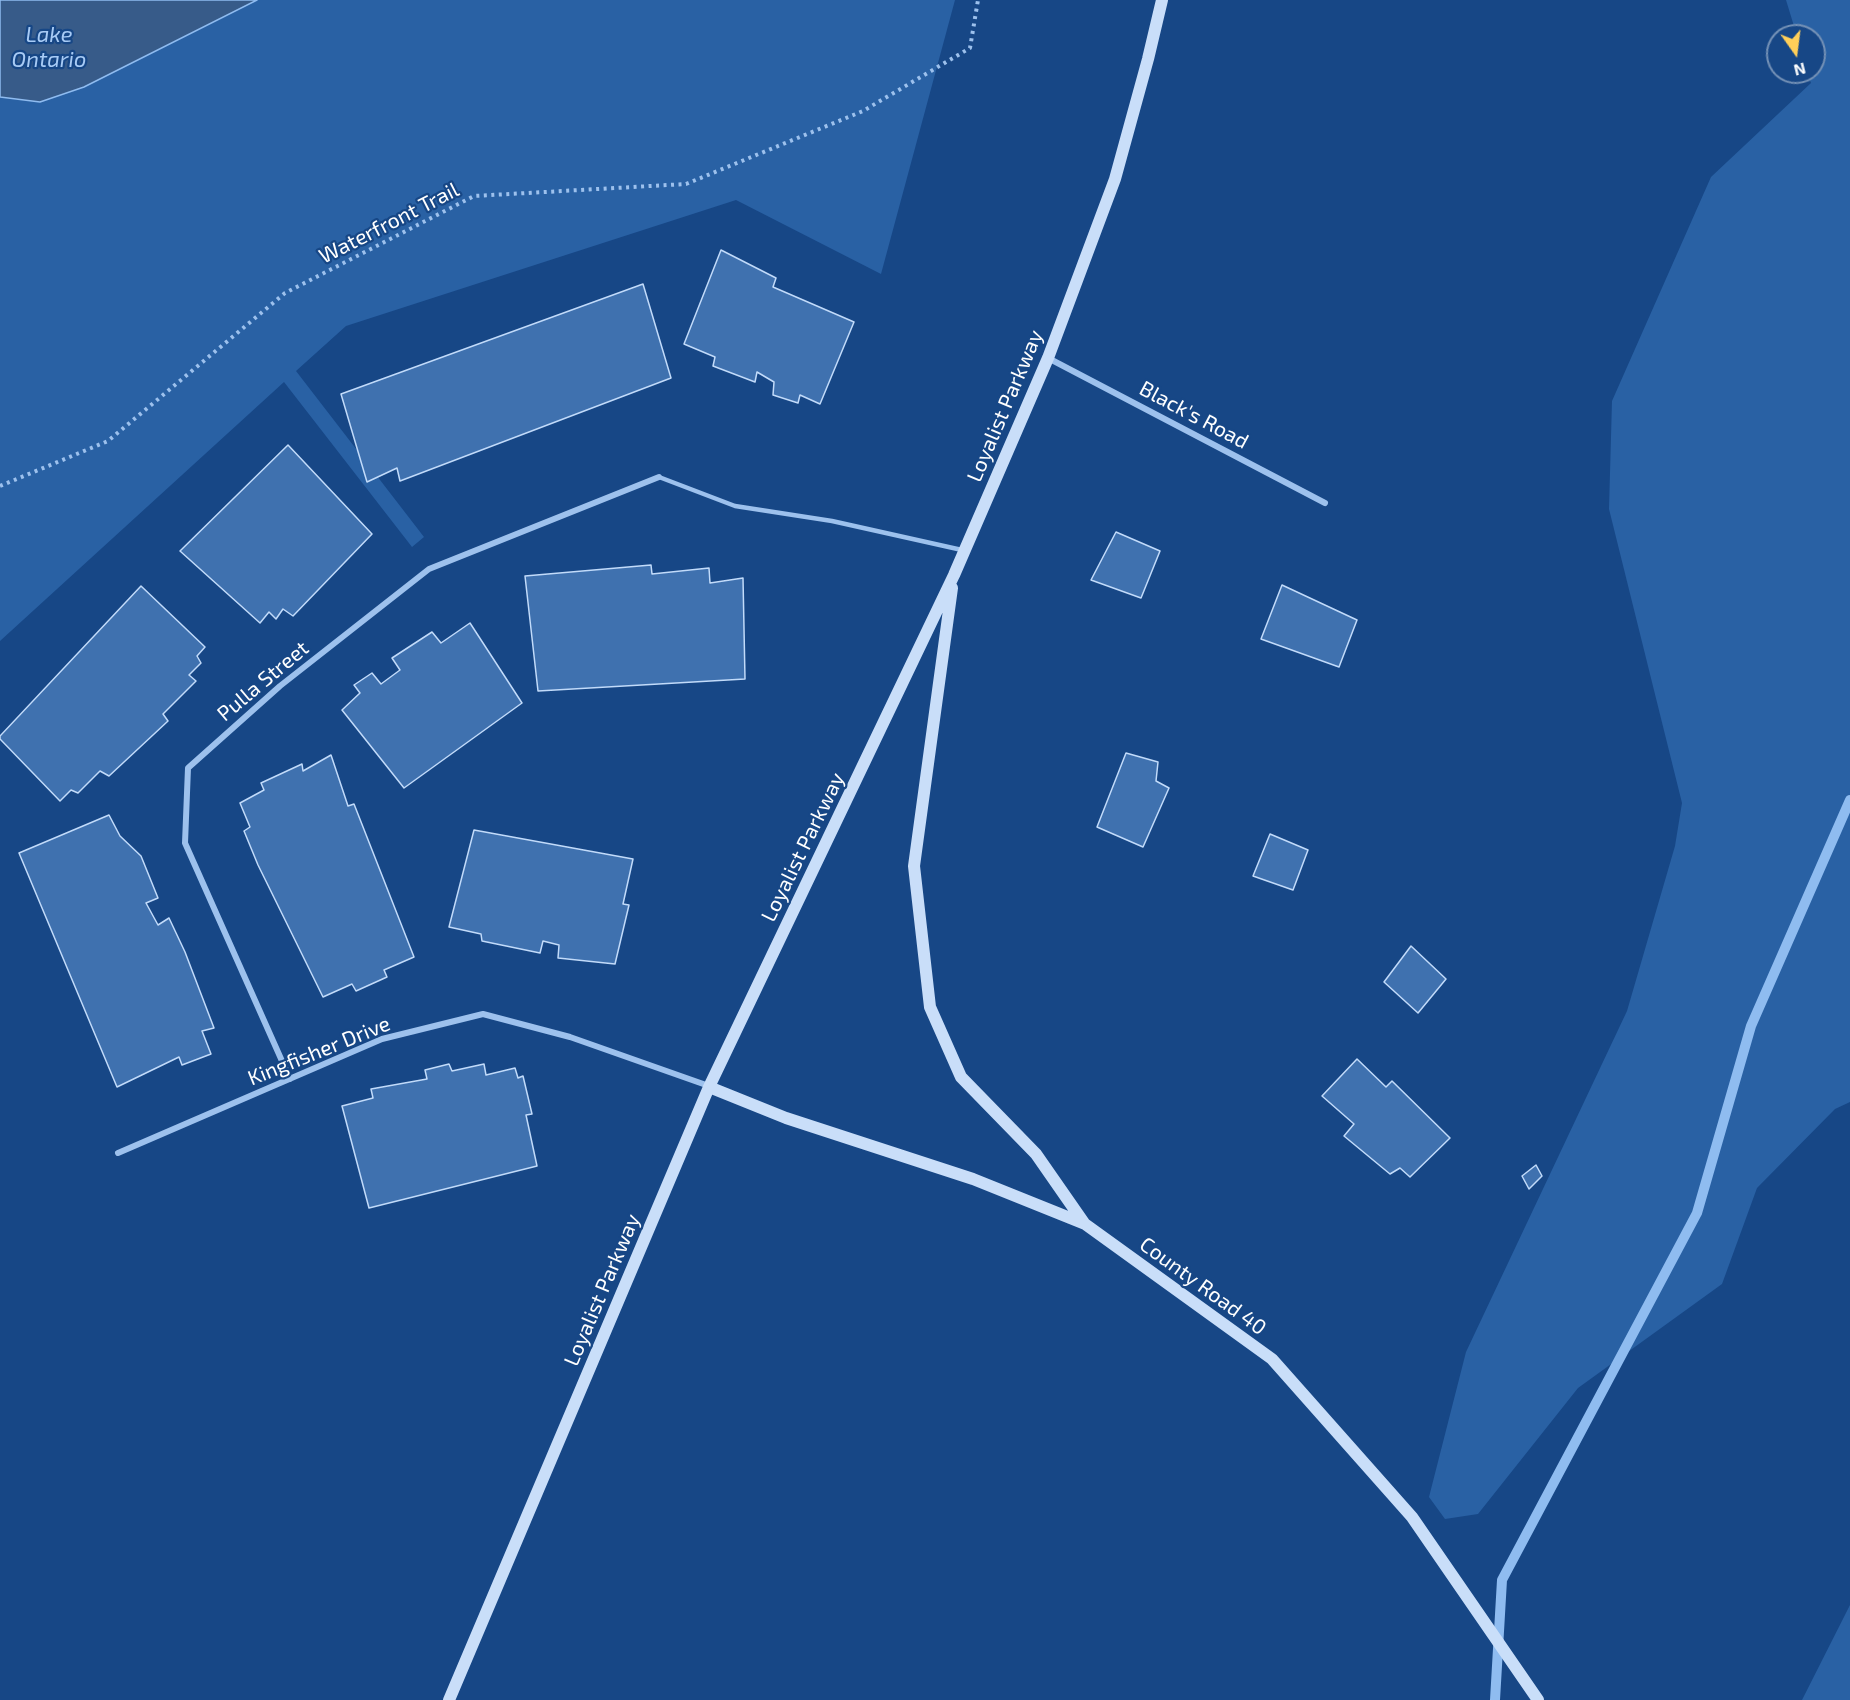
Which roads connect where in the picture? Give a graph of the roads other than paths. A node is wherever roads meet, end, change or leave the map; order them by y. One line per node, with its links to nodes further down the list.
1 (1162, 0): 2 (main road, Loyalist Parkway)
2 (1048, 358): 4 (street, Black's Road); 5 (main road, Loyalist Parkway)
3 (659, 477): 5 (lane); 7 (street, Pulla Street)
4 (1325, 502)
5 (965, 551): 6 (main road, Loyalist Parkway)
6 (954, 575): 8 (main road, Loyalist Parkway); 10 (main road)
7 (290, 1079): 8 (street, Kingfisher Drive); 9 (street, Kingfisher Drive)
8 (710, 1087): 10 (main road, County Road 40); 11 (main road, Loyalist Parkway)
9 (118, 1153)
10 (1085, 1224): 12 (main road, County Road 40)
11 (450, 1700)
12 (1538, 1700)

